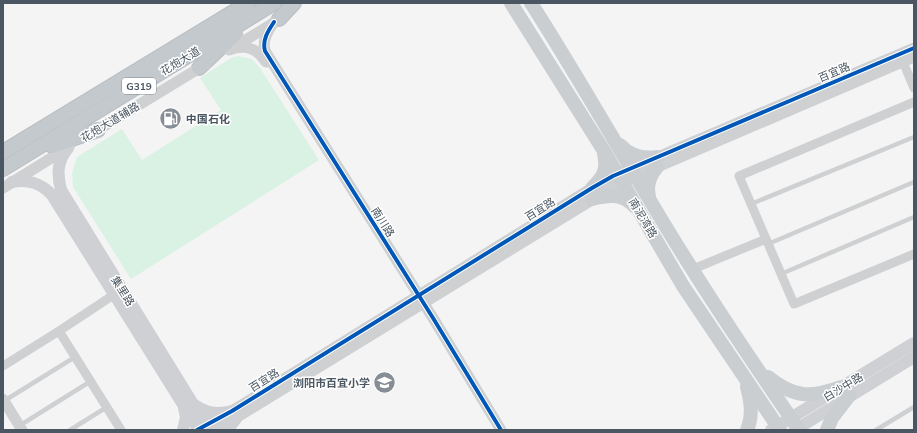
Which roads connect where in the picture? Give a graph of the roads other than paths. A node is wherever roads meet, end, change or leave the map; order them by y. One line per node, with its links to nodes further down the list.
1 (248, 3): 20 (highway, 花炮大道 / G319)
2 (274, 3): 6 (highway, 花炮大道 / G319)
3 (294, 3): 7 (highway)
4 (511, 3): 19 (main road, 南泥湾路)
5 (531, 3): 17 (main road, 南泥湾路)
6 (253, 16): 12 (highway); 21 (highway, 花炮大道 / G319)
7 (277, 21): 9 (street, 花炮大道辅路); 37 (street, 南川路)
8 (914, 48): 22 (street, 百宜路)
9 (229, 50): 12 (street, 花炮大道辅路); 37 (street, 南川路)
10 (914, 57): 11 (street, 百宜路)
11 (903, 62): 13 (street); 22 (street, 百宜路)
12 (199, 68): 15 (street, 花炮大道辅路)
13 (914, 88)
14 (914, 102): 30 (street)
15 (98, 130): 18 (street, 花炮大道辅路); 21 (highway)
16 (914, 137): 30 (lane)
17 (615, 140): 22 (main road); 24 (main road, 南泥湾路)
18 (68, 148): 27 (street, 花炮大道辅路); 53 (main road, 集里路)
19 (602, 148): 25 (main road, 南泥湾路); 28 (main road)
20 (3, 152)
21 (27, 154): 23 (highway, 花炮大道 / G319)
22 (657, 162): 24 (street, 百宜路); 29 (main road)
23 (3, 169)
24 (633, 172): 25 (street, 百宜路); 29 (main road, 南泥湾路)
25 (620, 178): 28 (street, 百宜路); 31 (main road, 南泥湾路)
26 (914, 182): 33 (lane)
27 (8, 185): 39 (main road, 集里路)
28 (592, 193): 31 (main road); 38 (street, 百宜路)
29 (649, 200): 35 (main road, 南泥湾路)
30 (751, 204): 33 (street)
31 (637, 209): 49 (main road, 南泥湾路)
32 (914, 217): 36 (lane)
33 (767, 242): 35 (street); 36 (street)
34 (914, 254): 36 (street)
35 (693, 269): 48 (main road, 南泥湾路)
36 (781, 274)
37 (405, 278): 38 (street); 40 (street, 南川路); 41 (street)
38 (442, 286): 40 (street, 百宜路); 42 (street)
39 (115, 294): 43 (street); 53 (main road, 集里路)
40 (419, 300): 41 (street, 百宜路); 42 (street, 南川路)
41 (400, 311): 42 (street); 56 (street, 百宜路)
42 (433, 323): 65 (street, 南川路); 66 (street, 南川路)
43 (59, 331): 45 (street); 47 (street)
44 (914, 343): 51 (main road, 白沙中路)
45 (75, 357): 50 (street); 52 (lane)
46 (914, 357): 51 (main road, 白沙中路)
47 (3, 366)
48 (758, 369): 51 (main road); 57 (main road, 南泥湾路)
49 (743, 376): 60 (main road, 南泥湾路); 67 (main road)
50 (91, 382): 54 (street); 58 (lane)
51 (845, 392): 57 (main road, 白沙中路); 68 (main road)
52 (3, 402): 58 (street)
53 (188, 403): 56 (main road); 59 (main road, 集里路); 63 (main road)
54 (106, 407): 61 (lane); 62 (street)
55 (914, 407): 69 (lane)
56 (234, 415): 59 (street, 百宜路); 64 (main road)
57 (796, 426): 60 (main road, 白沙中路)
58 (19, 429)
59 (204, 429)
60 (776, 429)
61 (70, 430)
62 (121, 430)
63 (183, 430)
64 (227, 430)
65 (496, 430)
66 (501, 430)
67 (747, 430)
68 (827, 430)
69 (876, 430)

